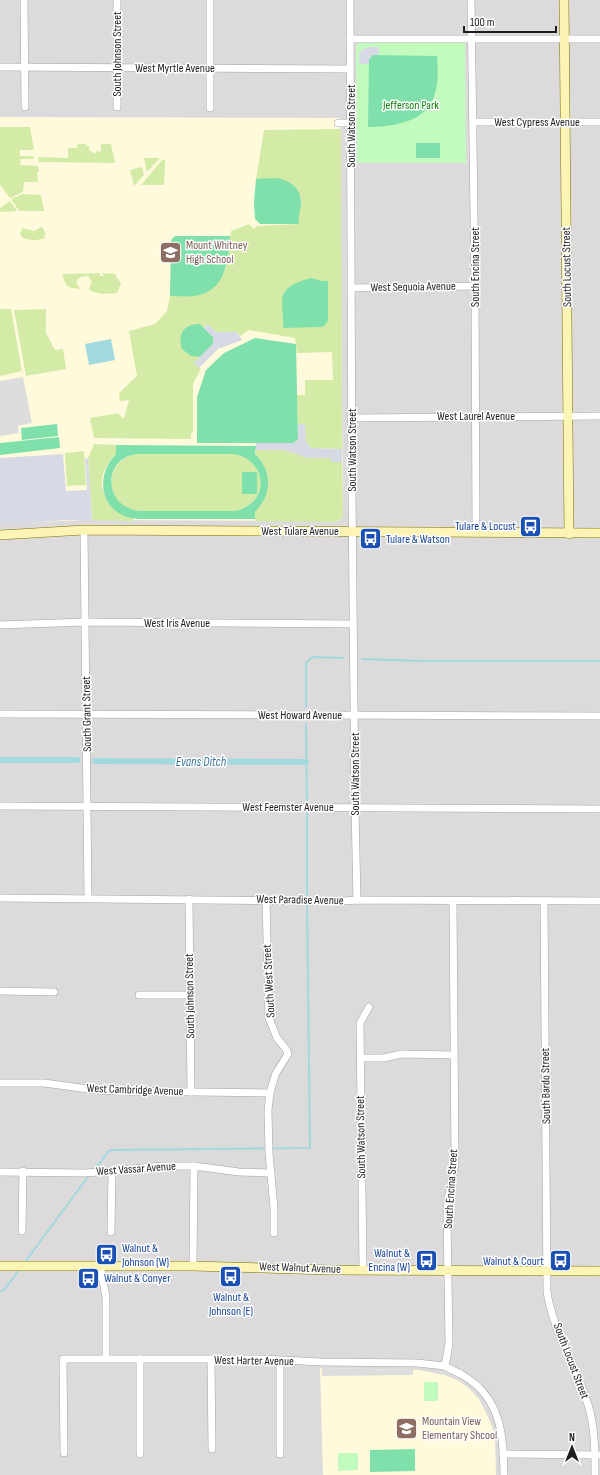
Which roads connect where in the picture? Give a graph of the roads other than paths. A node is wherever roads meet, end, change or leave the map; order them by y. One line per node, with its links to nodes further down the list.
1 (24, 0): 12 (street)
2 (117, 0): 13 (street, South Johnson Street)
3 (210, 0): 14 (street)
4 (350, 0): 7 (street, South Watson Street)
5 (472, 0): 8 (street, South Encina Street)
6 (564, 0): 9 (street, South Locust Street)
7 (350, 39): 8 (street); 15 (street, South Watson Street)
8 (473, 39): 9 (street); 19 (street, South Encina Street)
9 (565, 39): 10 (street); 20 (street, South Locust Street)
10 (600, 39)
11 (0, 67): 12 (street, West Myrtle Avenue)
12 (26, 67): 13 (street, West Myrtle Avenue); 16 (street)
13 (117, 68): 14 (street, West Myrtle Avenue); 17 (street, South Johnson Street)
14 (210, 68): 15 (street, West Myrtle Avenue); 18 (street)
15 (350, 69): 23 (street, South Watson Street)
16 (25, 108)
17 (117, 108)
18 (210, 108)
19 (474, 122): 20 (street, West Cypress Avenue); 24 (street, South Encina Street)
20 (565, 122): 21 (street, West Cypress Avenue); 27 (street, South Locust Street)
21 (600, 122)
22 (338, 123): 23 (street)
23 (351, 124): 25 (street, South Watson Street)
24 (475, 286): 25 (street, West Sequoia Avenue); 26 (street, South Encina Street)
25 (351, 288): 29 (street, South Watson Street)
26 (475, 416): 27 (street, West Laurel Avenue); 29 (street, West Laurel Avenue); 32 (street, South Encina Street)
27 (568, 416): 28 (street, West Laurel Avenue); 33 (street, South Locust Street)
28 (600, 416)
29 (351, 418): 31 (street, South Watson Street)
30 (84, 530): 31 (street, West Tulare Avenue); 35 (street, West Tulare Avenue); 36 (street, South Grant Street)
31 (352, 531): 32 (street, West Tulare Avenue); 37 (street, South Watson Street)
32 (476, 533): 33 (street, West Tulare Avenue)
33 (569, 534): 34 (street, West Tulare Avenue)
34 (600, 534)
35 (0, 535)
36 (85, 622): 37 (street, West Iris Avenue); 38 (street, West Iris Avenue); 41 (street, South Grant Street)
37 (353, 624): 40 (street, South Watson Street)
38 (0, 625)
39 (0, 714): 41 (street, West Howard Avenue)
40 (354, 715): 41 (street, West Howard Avenue); 42 (street, West Howard Avenue); 45 (street, South Watson Street)
41 (87, 716): 44 (street, South Grant Street)
42 (600, 716)
43 (0, 806): 44 (street, West Feemster Avenue)
44 (88, 806): 45 (street, West Feemster Avenue); 48 (street, South Grant Street)
45 (354, 808): 46 (street, West Feemster Avenue); 51 (street, South Watson Street)
46 (600, 809)
47 (0, 898): 48 (street, West Paradise Avenue)
48 (88, 898): 49 (street, West Paradise Avenue)
49 (189, 899): 50 (street, West Paradise Avenue); 57 (street, South Johnson Street)
50 (266, 900): 51 (street, West Paradise Avenue); 64 (street, South West Street)
51 (357, 900): 52 (street, West Paradise Avenue)
52 (453, 901): 53 (street, West Paradise Avenue); 60 (street, South Encina Street)
53 (544, 901): 54 (street, West Paradise Avenue); 78 (street, South Bardo Street)
54 (600, 901)
55 (0, 991): 56 (street)
56 (54, 992)
57 (190, 994): 58 (street); 63 (street, South Johnson Street)
58 (140, 995)
59 (369, 1007): 61 (street, South Watson Street)
60 (453, 1054): 61 (street); 77 (street, South Encina Street)
61 (360, 1058): 76 (street, South Watson Street)
62 (0, 1083): 63 (street, West Cambridge Avenue)
63 (191, 1092): 64 (street, West Cambridge Avenue)
64 (270, 1093): 69 (street, South West Street)
65 (194, 1166): 66 (street, West Vassar Avenue); 69 (street, West Vassar Avenue); 75 (street)
66 (112, 1171): 68 (street, West Vassar Avenue); 71 (street)
67 (0, 1172): 68 (street, West Vassar Avenue)
68 (23, 1172): 70 (street)
69 (272, 1173): 72 (street, South West Street)
70 (22, 1231)
71 (112, 1232)
72 (274, 1233)
73 (100, 1265): 74 (street, West Walnut Avenue); 75 (street, West Walnut Avenue); 80 (street)
74 (0, 1266)
75 (194, 1266): 76 (street, West Walnut Avenue)
76 (363, 1270): 77 (street, West Walnut Avenue)
77 (449, 1270): 78 (street, West Walnut Avenue); 84 (street, South Encina Street)
78 (547, 1271): 79 (street, West Walnut Avenue); 90 (street, South Locust Street)
79 (600, 1271)
80 (106, 1358): 81 (street, West Harter Avenue); 86 (street, West Harter Avenue)
81 (140, 1359): 82 (street, West Harter Avenue); 87 (street)
82 (211, 1359): 83 (street, West Harter Avenue); 85 (street)
83 (280, 1361): 84 (street, West Harter Avenue); 88 (street)
84 (445, 1366): 89 (street)
85 (212, 1449)
86 (64, 1453)
87 (140, 1454)
88 (280, 1454)
89 (503, 1454): 90 (street); 91 (street)
90 (597, 1455): 92 (street, South Locust Street)
91 (504, 1475)
92 (595, 1475)

